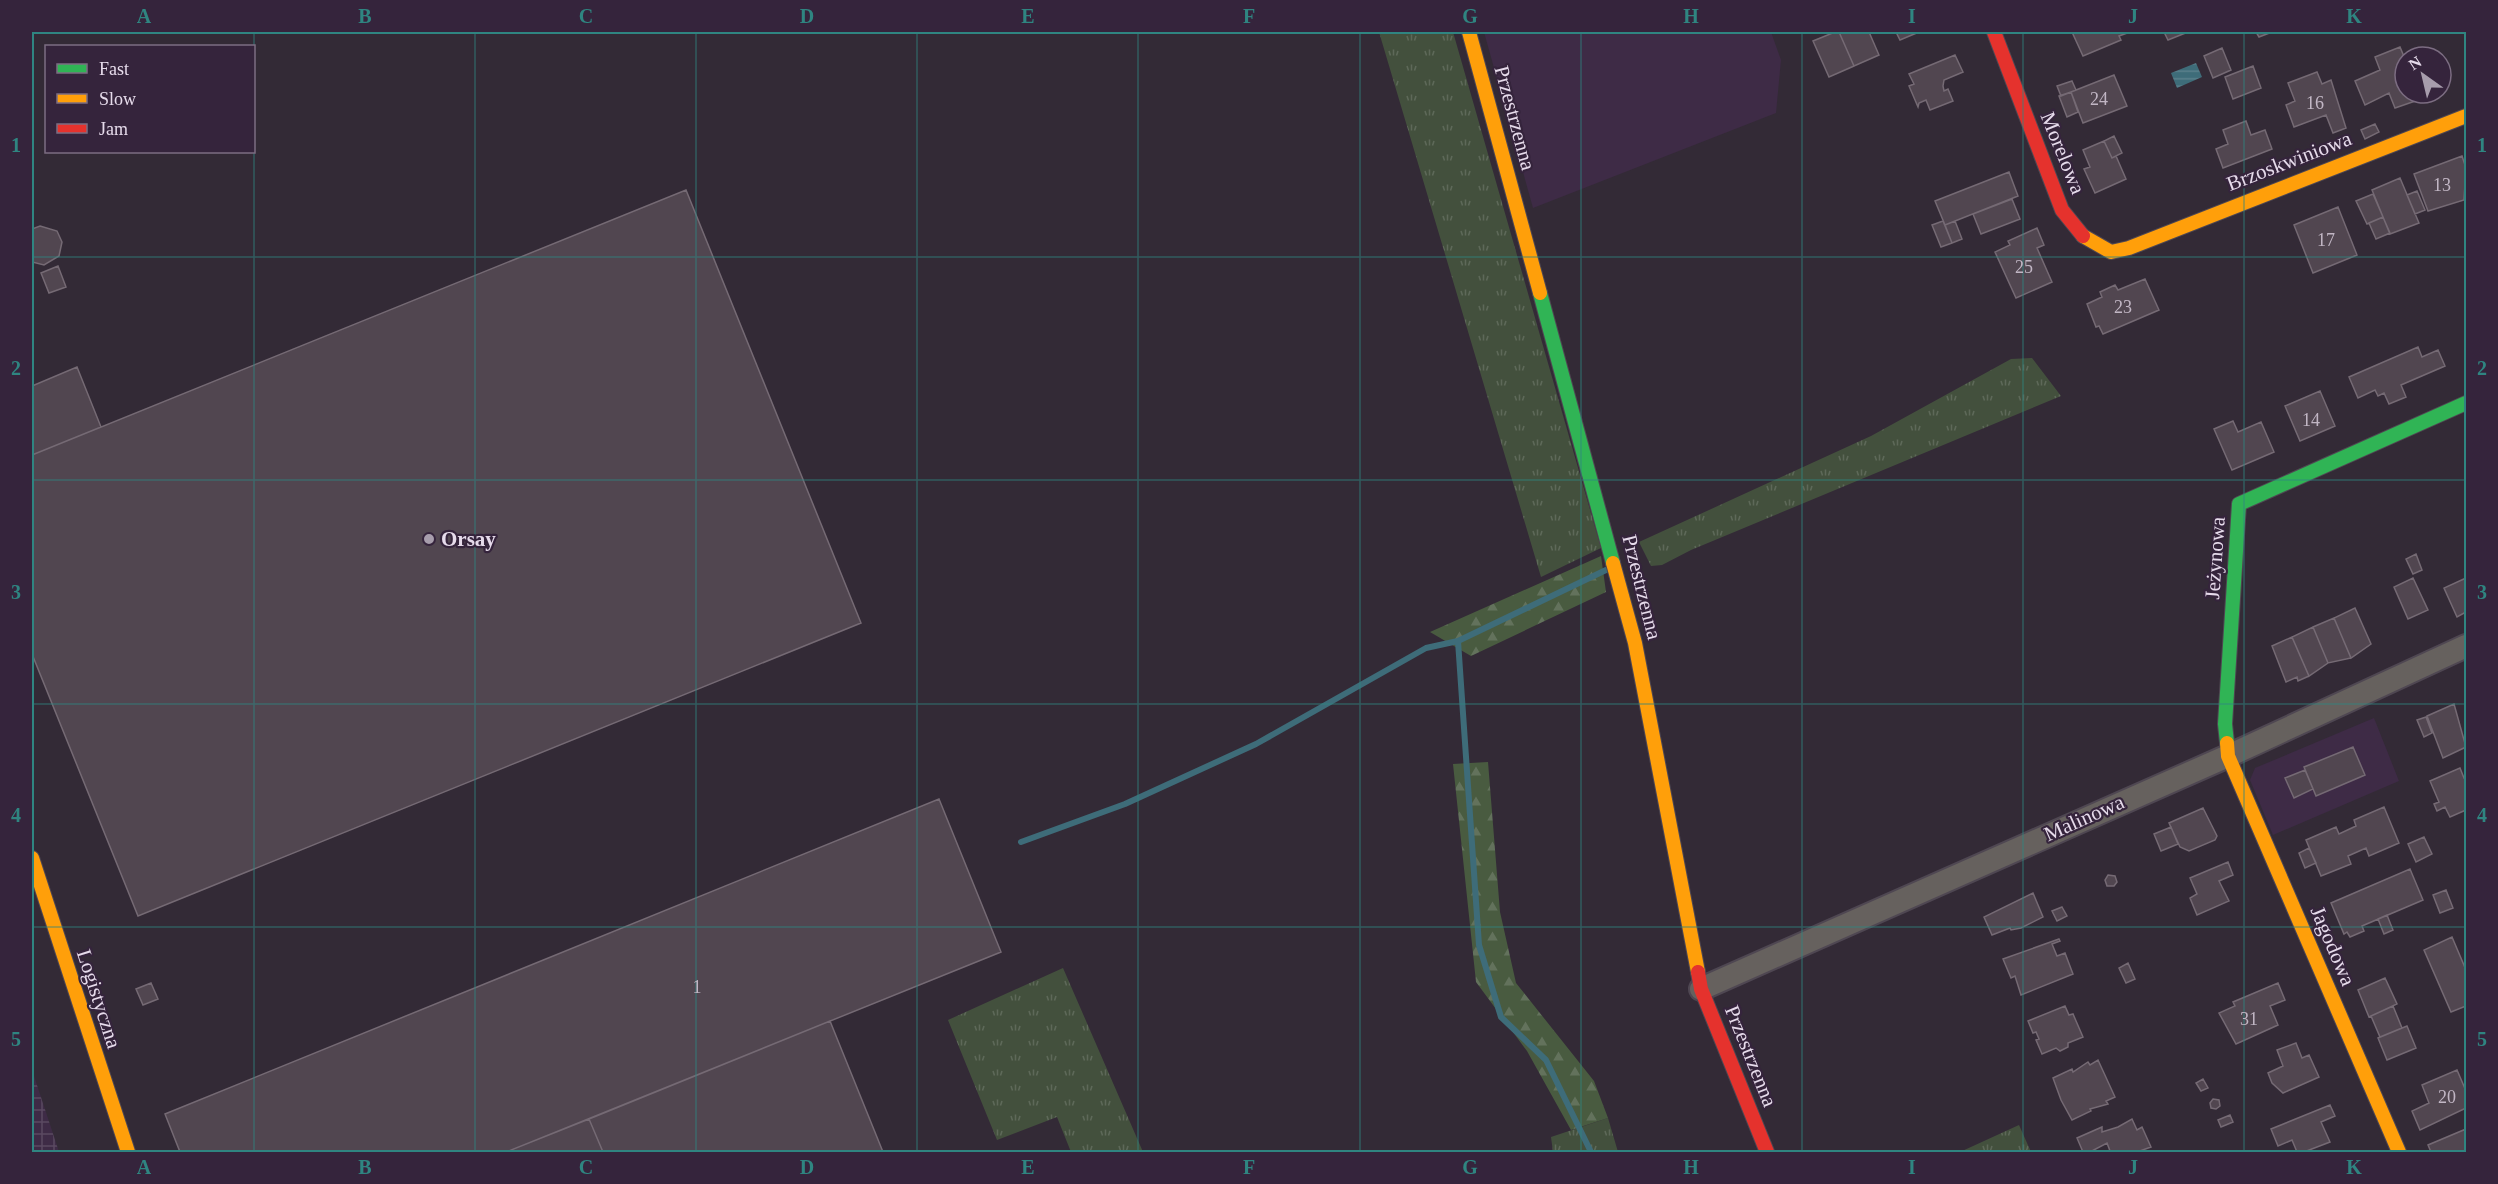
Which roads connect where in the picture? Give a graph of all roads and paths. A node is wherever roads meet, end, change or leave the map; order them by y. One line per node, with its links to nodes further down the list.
1 (1469, 32): 9 (street, Przestrzenna)
2 (1994, 32): 4 (street, Morelowa)
3 (2466, 116): 4 (street, Brzoskwiniowa)
4 (2129, 248)
5 (2466, 403): 7 (street, Jeżynowa)
6 (2466, 646): 7 (street, Malinowa)
7 (2228, 756): 9 (street, Malinowa); 12 (street, Jagodowa)
8 (32, 858): 10 (street, Logistyczna)
9 (1701, 989): 11 (street, Przestrzenna)
10 (128, 1152)
11 (1767, 1152)
12 (2399, 1152)

